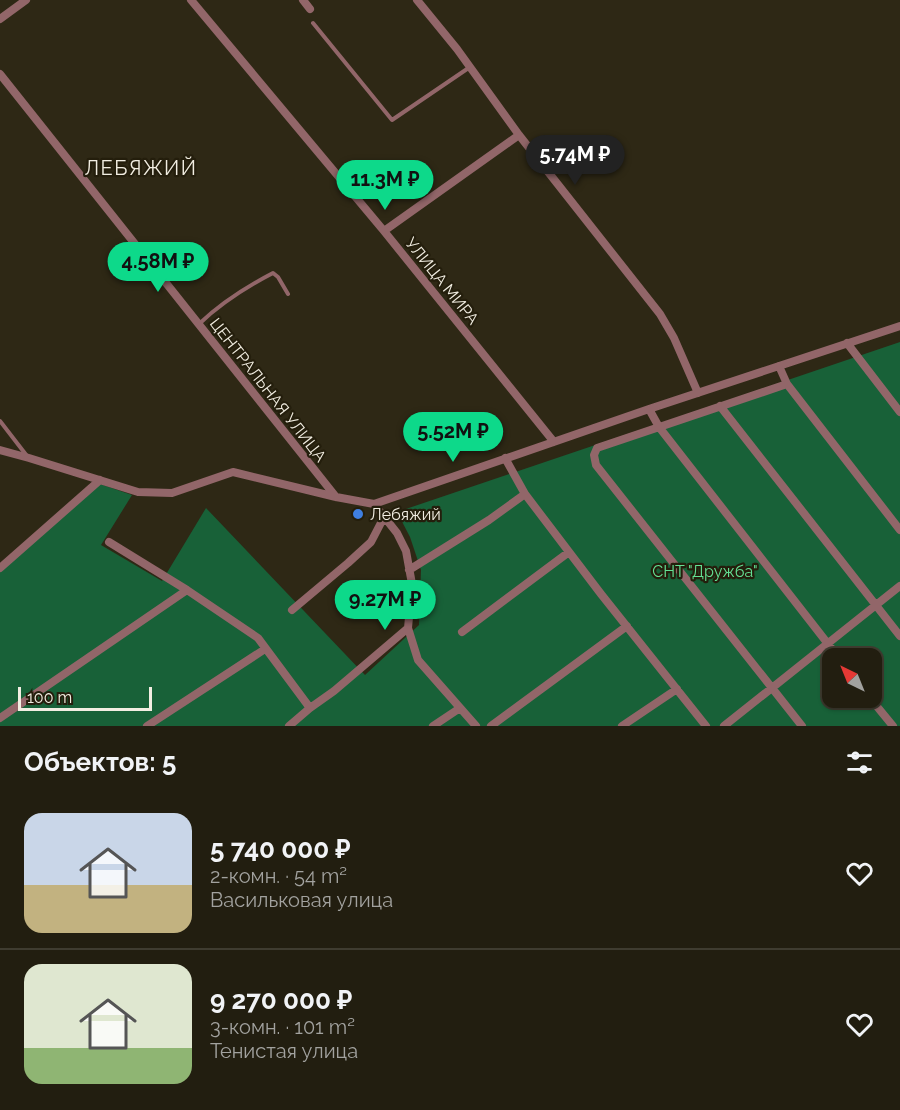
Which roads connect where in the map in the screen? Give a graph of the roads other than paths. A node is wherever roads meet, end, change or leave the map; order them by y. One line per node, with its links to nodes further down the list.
1 (26, 0): 6 (street)
2 (191, 0): 11 (street, УЛИЦА МИРА)
3 (303, 0): 5 (street)
4 (417, 0): 8 (street)
5 (310, 9)
6 (0, 19)
7 (313, 23): 8 (lane)
8 (470, 67): 10 (street)
9 (0, 74): 13 (street, ЦЕНТРАЛЬНАЯ УЛИЦА)
10 (519, 135): 11 (street); 18 (street)
11 (384, 231): 24 (street, УЛИЦА МИРА)
12 (288, 294): 13 (lane)
13 (198, 324): 30 (street, ЦЕНТРАЛЬНАЯ УЛИЦА)
14 (900, 326): 15 (street)
15 (847, 343): 16 (street); 21 (street)
16 (779, 366): 17 (street); 18 (street)
17 (787, 384): 19 (street); 33 (street)
18 (698, 393): 20 (street)
19 (720, 406): 23 (street); 40 (street)
20 (649, 409): 23 (street); 24 (street)
21 (900, 412)
22 (0, 421): 26 (lane)
23 (658, 427): 46 (street); 49 (street)
24 (554, 442): 27 (street)
25 (0, 450): 26 (street)
26 (29, 458): 28 (street)
27 (505, 458): 29 (street); 31 (street)
28 (100, 480): 30 (street); 36 (street)
29 (525, 494): 35 (street); 37 (street)
30 (336, 497): 31 (street)
31 (374, 504): 32 (street)
32 (384, 517): 37 (street); 41 (street)
33 (900, 530)
34 (109, 542): 39 (street)
35 (569, 552): 42 (street); 44 (street)
36 (0, 568)
37 (409, 570): 43 (street)
38 (900, 586): 40 (street)
39 (187, 590): 48 (street); 54 (street)
40 (875, 605): 45 (street); 46 (street)
41 (292, 610)
42 (627, 626): 50 (street); 59 (street)
43 (408, 628): 51 (street); 52 (street)
44 (462, 632)
45 (900, 636)
46 (827, 644): 47 (street); 49 (street)
47 (830, 648)
48 (265, 649): 51 (street); 55 (street)
49 (772, 688): 62 (street); 63 (street)
50 (677, 689): 60 (street); 61 (street)
51 (310, 708): 56 (street)
52 (460, 708): 57 (street); 58 (street)
53 (878, 708): 64 (street)
54 (0, 718)
55 (147, 726)
56 (289, 726)
57 (433, 726)
58 (476, 726)
59 (491, 726)
60 (622, 726)
61 (706, 726)
62 (724, 726)
63 (802, 726)
64 (893, 726)

